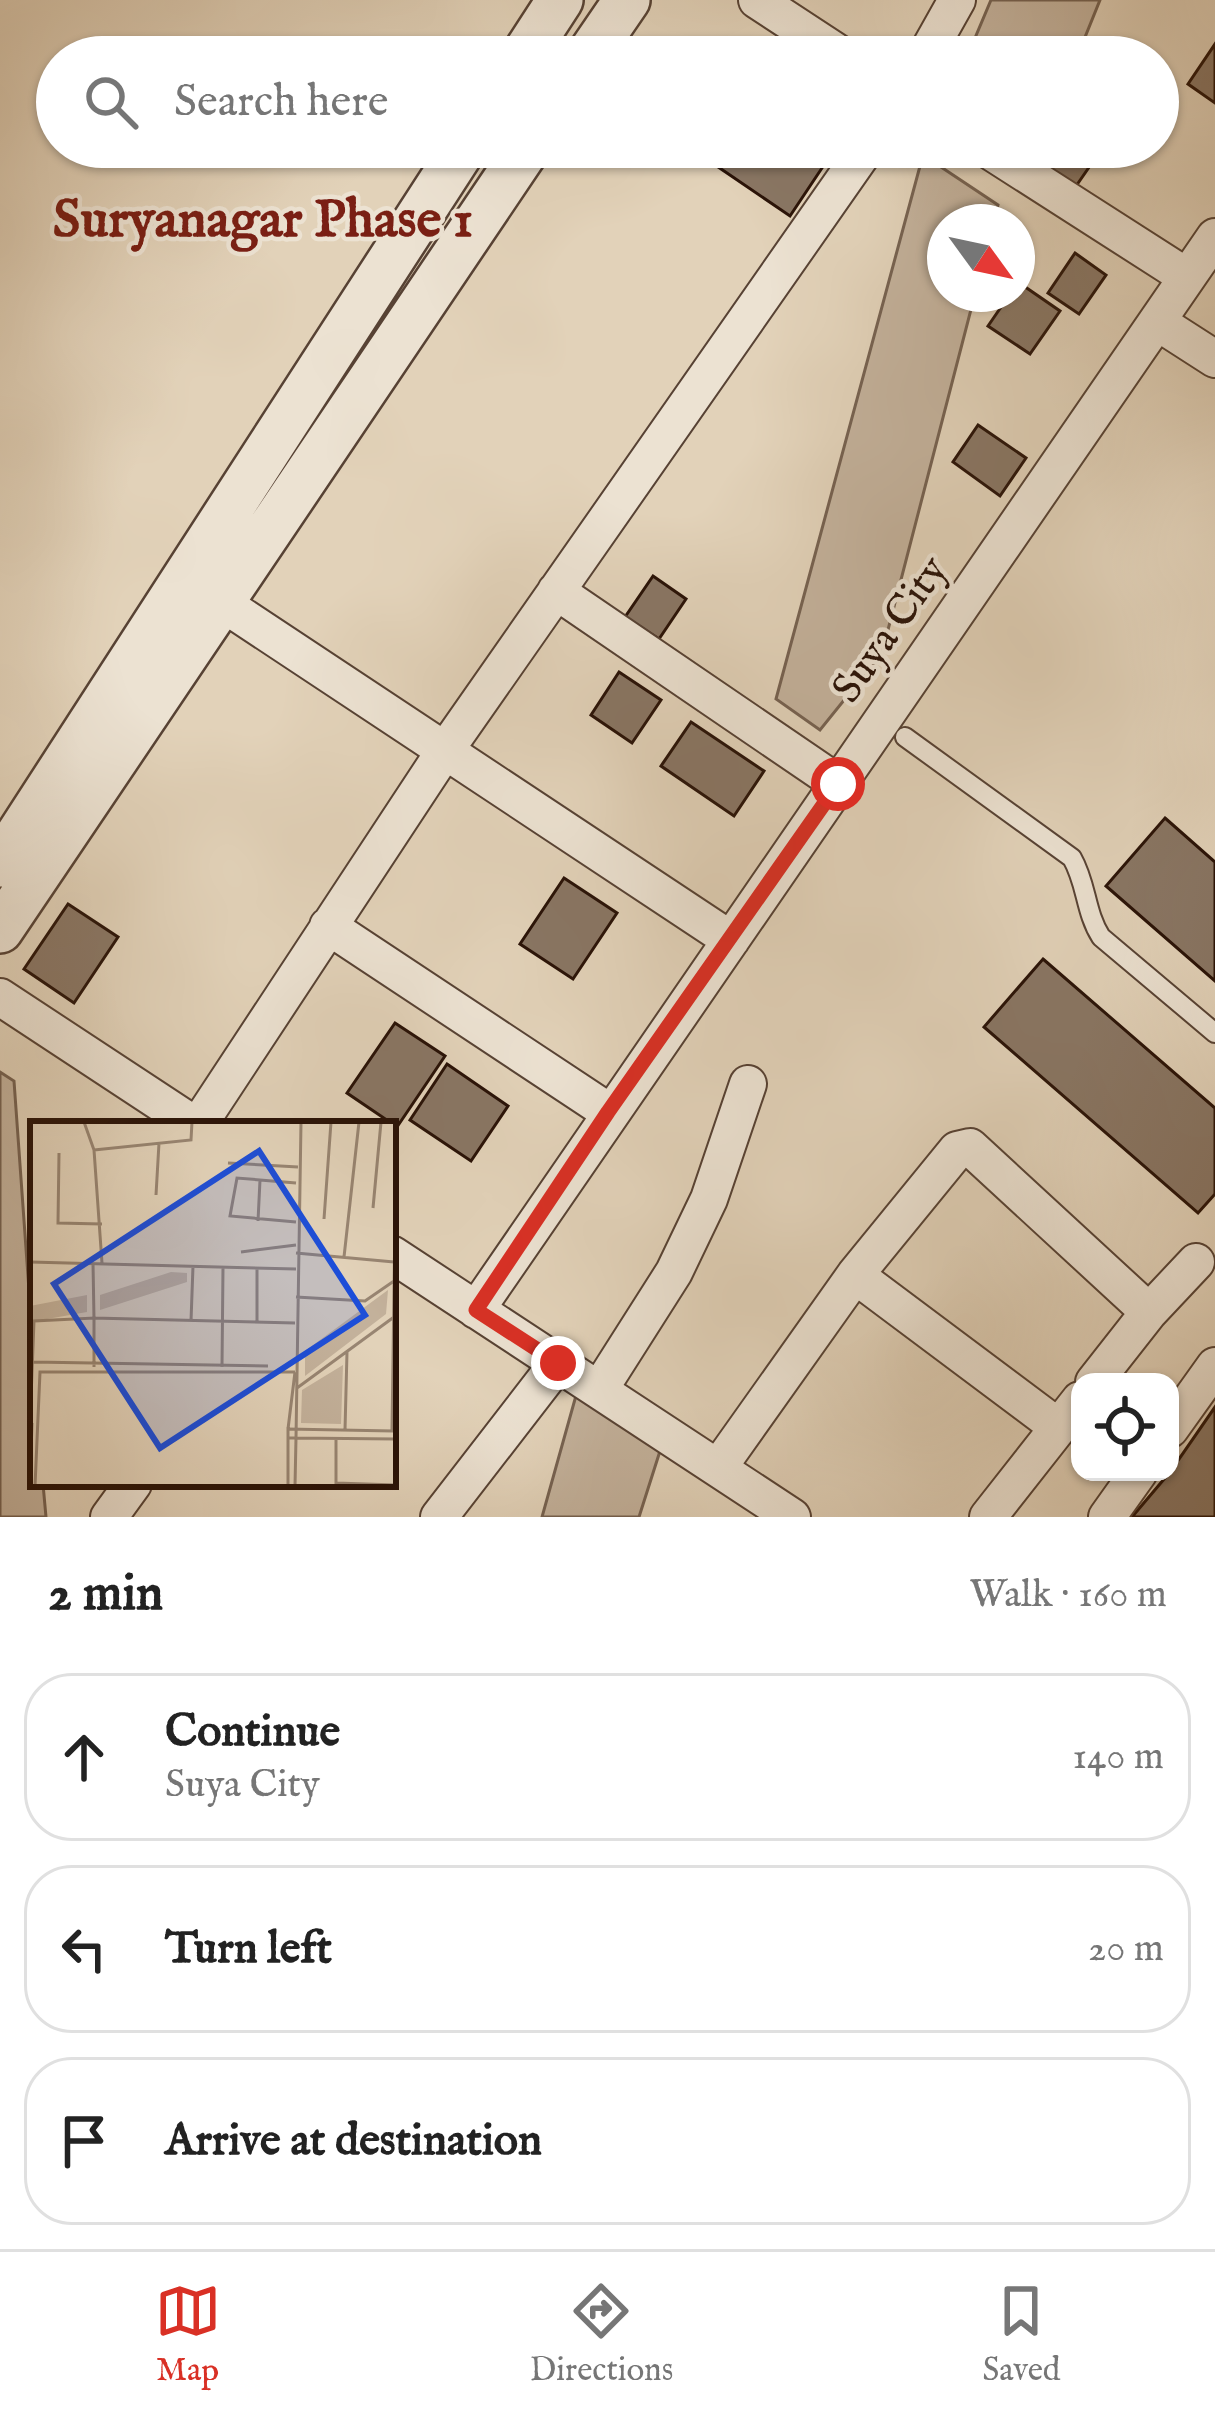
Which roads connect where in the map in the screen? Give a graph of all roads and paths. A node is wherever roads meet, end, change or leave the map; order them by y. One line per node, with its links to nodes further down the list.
1 (560, 0): 5 (street)
2 (627, 0): 6 (street)
3 (757, 0): 7 (street)
4 (957, 0): 8 (street)
5 (537, 36)
6 (603, 36)
7 (812, 36)
8 (937, 36)
9 (452, 168): 17 (street)
10 (513, 168): 17 (street)
11 (852, 168): 18 (street)
12 (1016, 168): 14 (street)
13 (1215, 237): 14 (street, Suya City)
14 (1187, 277): 15 (street, Suya City)
15 (1159, 323): 16 (street); 21 (street, Suya City)
16 (1215, 359)
17 (203, 591): 20 (street); 22 (street); 24 (street)
18 (556, 591): 20 (street); 21 (street)
19 (904, 737): 27 (lane)
20 (444, 752): 23 (street); 25 (street)
21 (838, 784): 25 (street, Suya City)
22 (0, 864)
23 (328, 926): 29 (street); 31 (street)
24 (0, 930)
25 (731, 940): 29 (street, Suya City)
26 (0, 997): 30 (street)
27 (1215, 1033)
28 (748, 1084): 40 (street)
29 (608, 1112): 35 (street, Suya City)
30 (191, 1121)
31 (198, 1121)
32 (396, 1258): 35 (street)
33 (1196, 1262): 36 (street)
34 (855, 1275): 36 (street); 41 (street); 43 (street)
35 (476, 1310): 37 (street)
36 (1149, 1312): 39 (street)
37 (558, 1363): 40 (street); 47 (street)
38 (1215, 1366): 42 (street)
39 (1101, 1373)
40 (598, 1390): 43 (street)
41 (1069, 1414): 49 (street)
42 (1179, 1416)
43 (718, 1468): 48 (street)
44 (1133, 1481): 50 (street)
45 (131, 1487): 46 (street)
46 (109, 1517)
47 (439, 1517)
48 (792, 1517)
49 (988, 1517)
50 (1107, 1517)

